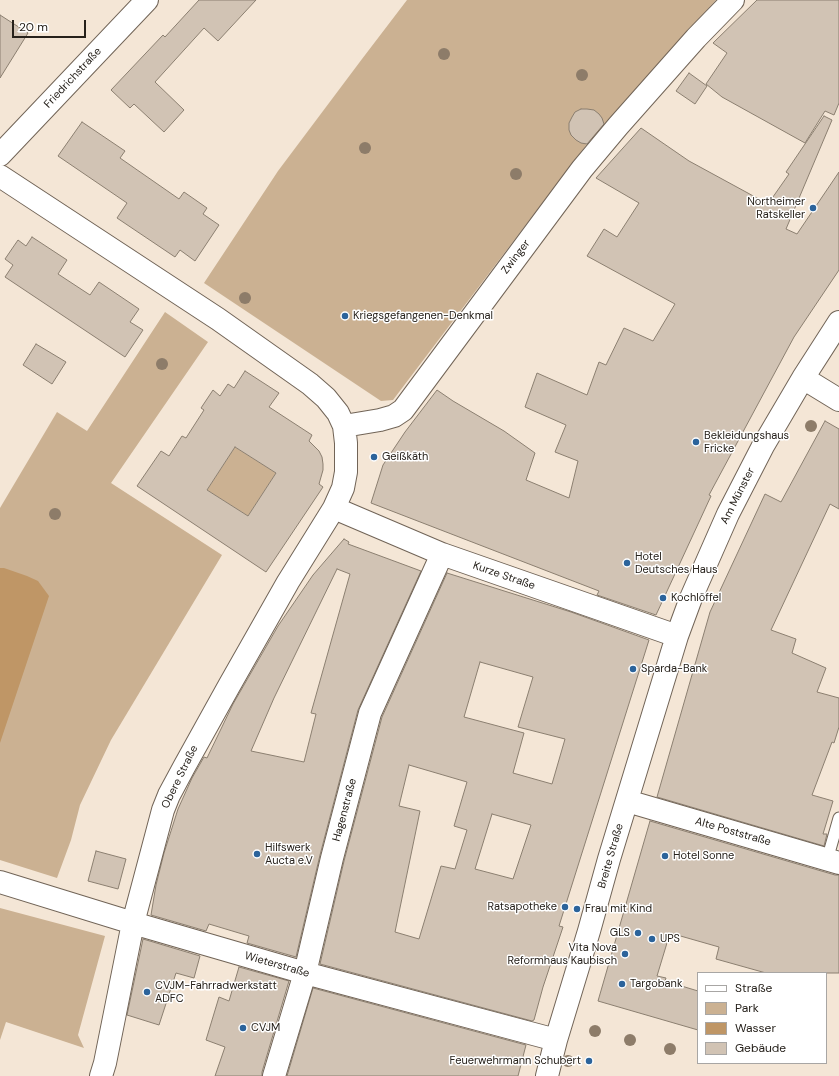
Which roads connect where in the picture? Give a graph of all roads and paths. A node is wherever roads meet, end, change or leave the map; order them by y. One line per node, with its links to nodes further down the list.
1 (147, 0): 3 (street, Friedrichstraße)
2 (733, 0): 8 (street, Zwinger)
3 (0, 155)
4 (0, 176): 8 (street)
5 (839, 322): 6 (street, Am Münster)
6 (803, 378): 7 (street); 11 (street, Am Münster)
7 (839, 400)
8 (344, 426): 9 (street)
9 (334, 508): 10 (street, Kurze Straße); 16 (street, Obere Straße)
10 (442, 554): 11 (street, Kurze Straße); 17 (street, Hagenstraße)
11 (677, 636): 12 (street, Breite Straße)
12 (626, 801): 14 (street, Alte Poststraße); 18 (street, Breite Straße)
13 (839, 818): 14 (lane)
14 (833, 862)
15 (0, 882): 16 (street, Wieterstraße)
16 (133, 923): 17 (street, Wieterstraße); 19 (street, Obere Straße)
17 (305, 973): 18 (street, Wieterstraße); 20 (street, Hagenstraße)
18 (556, 1040): 21 (street, Breite Straße)
19 (101, 1076)
20 (274, 1076)
21 (547, 1076)

